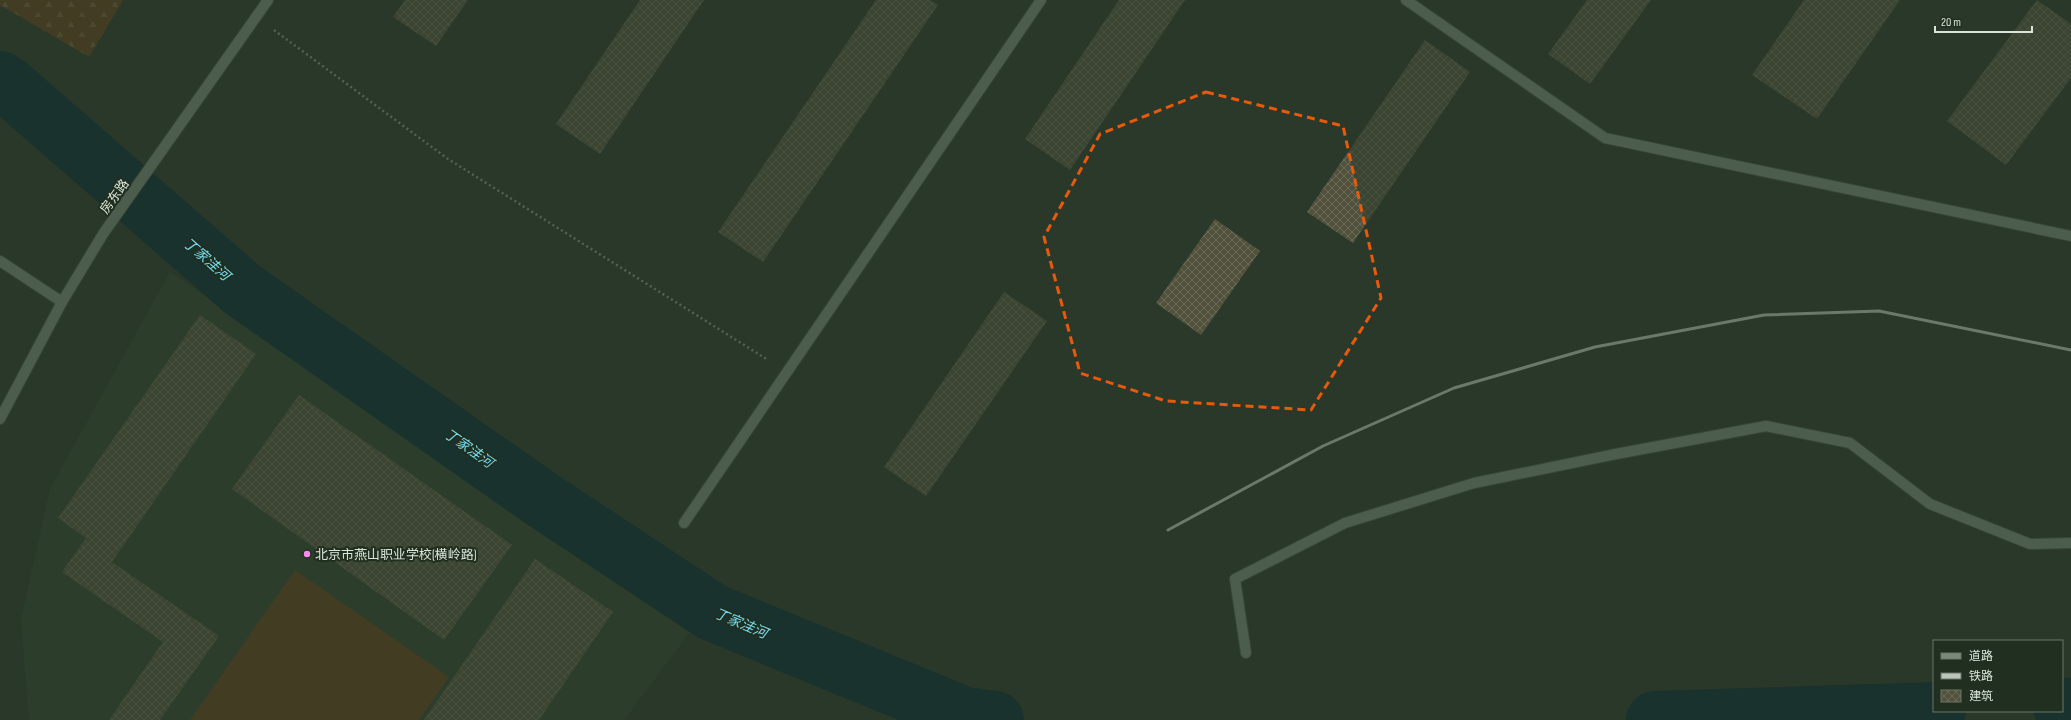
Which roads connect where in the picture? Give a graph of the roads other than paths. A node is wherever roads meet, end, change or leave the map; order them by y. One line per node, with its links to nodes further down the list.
1 (268, 0): 6 (street, 房东路)
2 (1041, 0): 8 (street)
3 (1406, 0): 4 (street)
4 (2071, 236)
5 (0, 261): 6 (street)
6 (62, 302): 7 (street, 房东路)
7 (0, 419)
8 (684, 523)
9 (2071, 542): 10 (street)
10 (1246, 653)

